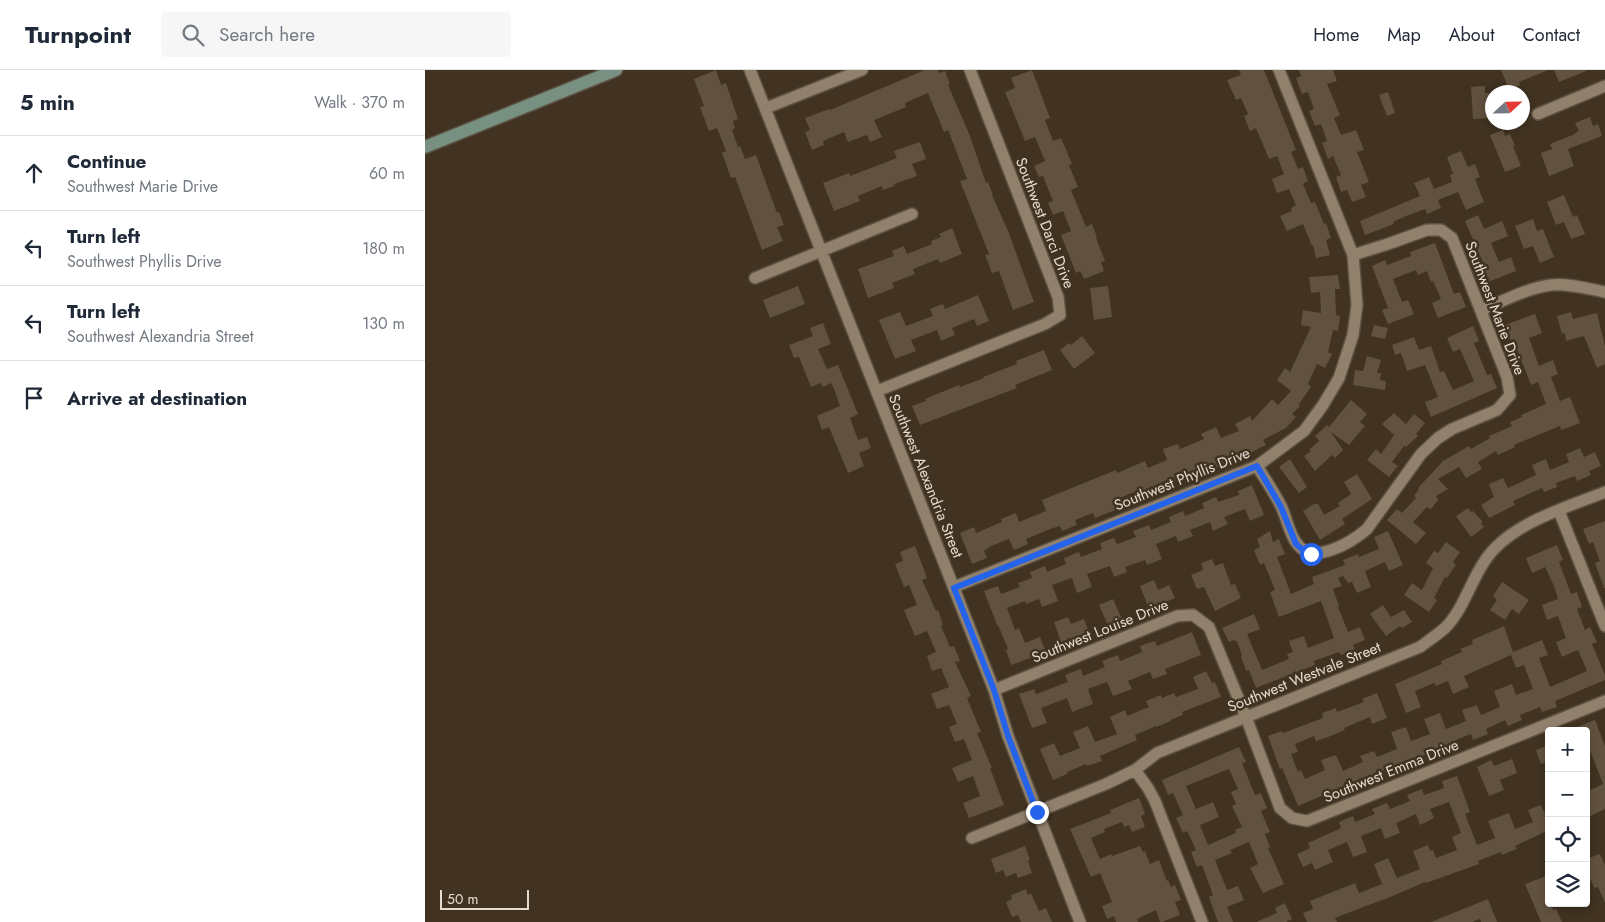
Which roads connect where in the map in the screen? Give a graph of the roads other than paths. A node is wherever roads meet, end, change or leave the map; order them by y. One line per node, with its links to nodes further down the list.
1 (616, 70): 9 (street)
2 (750, 70): 7 (street, Southwest Alexandria Street)
3 (862, 70): 7 (street)
4 (970, 70): 16 (street, Southwest Darci Drive)
5 (1279, 70): 12 (street, Southwest Phyllis Drive)
6 (1605, 86): 8 (street)
7 (766, 108): 11 (street, Southwest Alexandria Street)
8 (1538, 114)
9 (425, 147)
10 (912, 214): 11 (street)
11 (821, 251): 13 (street); 16 (street, Southwest Alexandria Street)
12 (1353, 255): 15 (street, Southwest Marie Drive); 17 (street, Southwest Phyllis Drive)
13 (755, 278)
14 (1605, 292): 15 (street)
15 (1481, 310): 17 (street, Southwest Marie Drive)
16 (877, 391): 20 (street, Southwest Alexandria Street)
17 (1257, 466): 20 (street, Southwest Phyllis Drive)
18 (1605, 492): 19 (street, Southwest Westvale Street)
19 (1559, 511): 21 (street); 24 (street, Southwest Westvale Street)
20 (954, 588): 22 (street, Southwest Alexandria Street)
21 (1605, 626)
22 (994, 690): 24 (street, Southwest Louise Drive); 26 (street, Southwest Alexandria Street)
23 (1605, 701): 24 (street, Southwest Emma Drive)
24 (1246, 717): 25 (street, Southwest Westvale Street)
25 (1135, 770): 26 (street, Southwest Westvale Street); 29 (street)
26 (1037, 812): 27 (street, Southwest Westvale Street); 28 (street, Southwest Alexandria Street)
27 (972, 838)
28 (1080, 922)
29 (1202, 922)

